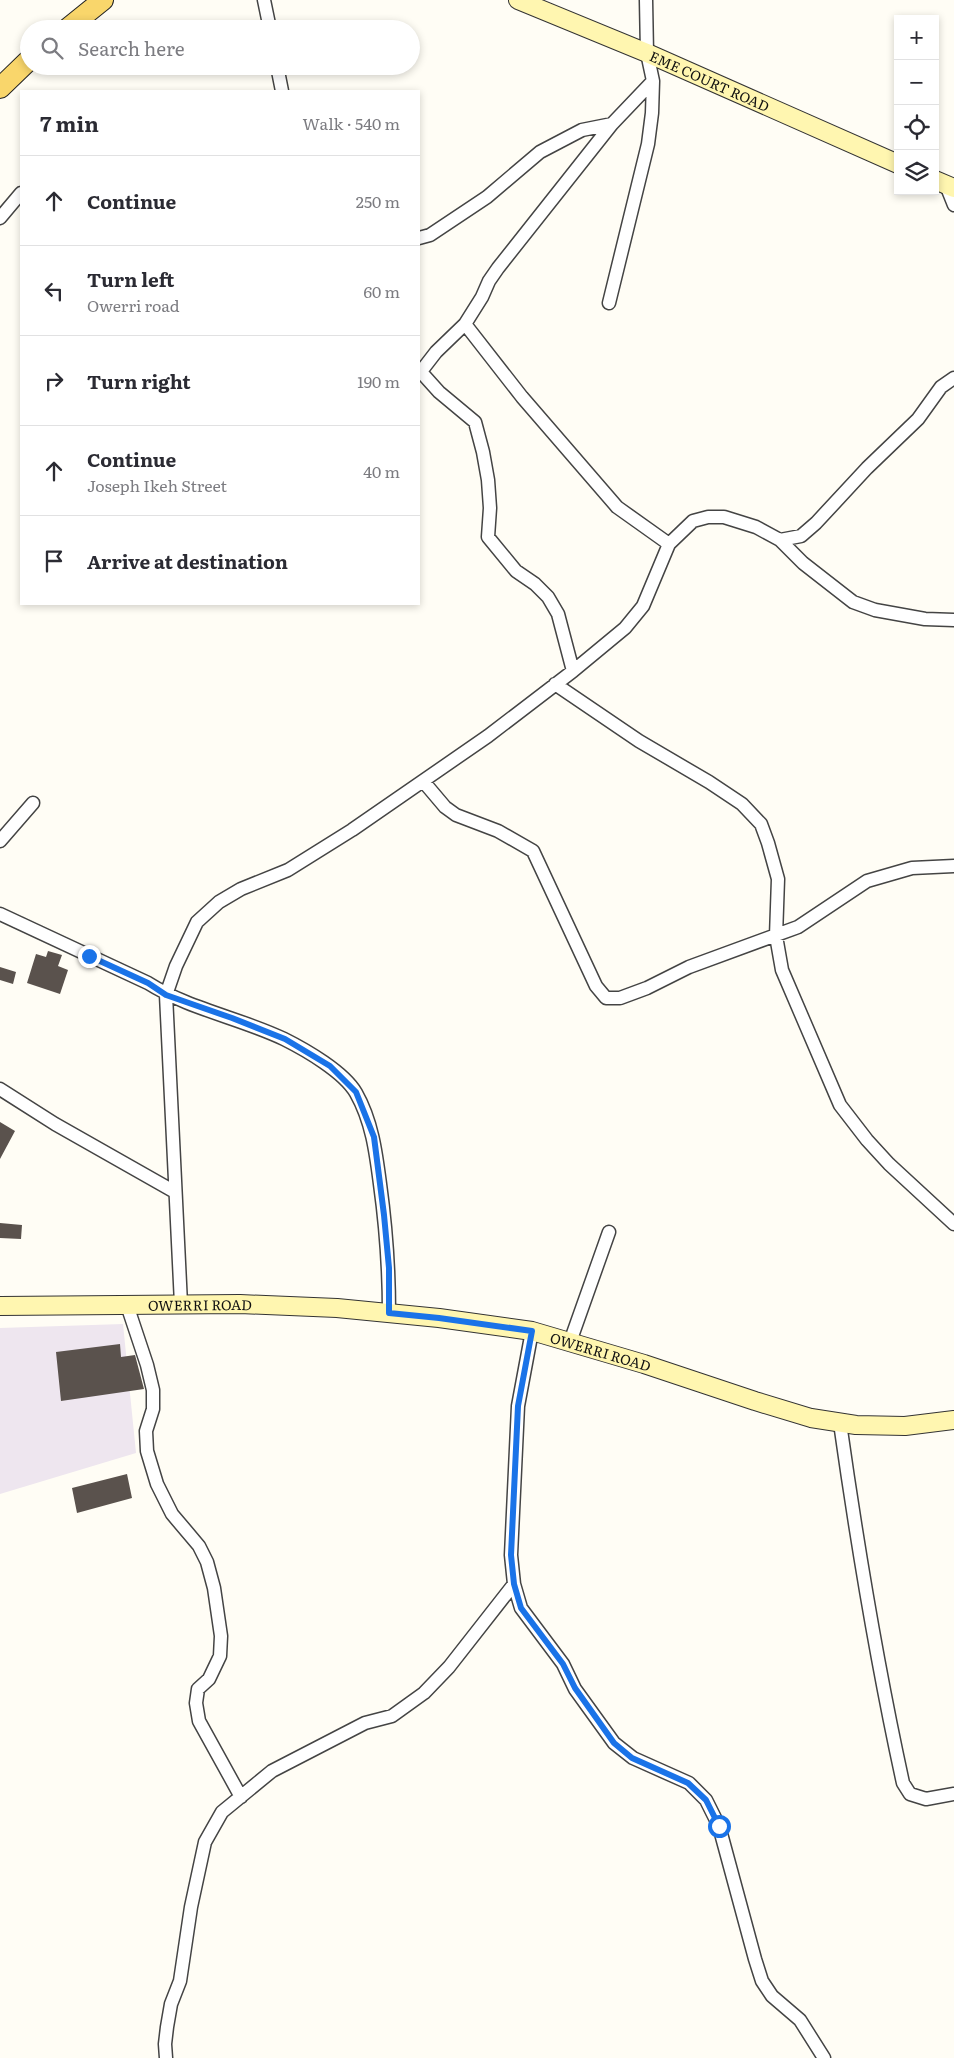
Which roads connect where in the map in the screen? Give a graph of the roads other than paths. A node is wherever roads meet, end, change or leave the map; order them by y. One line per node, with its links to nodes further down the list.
1 (103, 0): 5 (main road)
2 (264, 0): 6 (street)
3 (518, 0): 7 (main road, EME COURT ROAD)
4 (646, 0): 7 (street)
5 (78, 20)
6 (268, 20)
7 (647, 53): 10 (street); 14 (main road, EME COURT ROAD)
8 (20, 69): 11 (main road)
9 (279, 75): 12 (street)
10 (653, 82): 13 (street); 20 (street)
11 (0, 88)
12 (282, 90)
13 (612, 124): 19 (street); 21 (street)
14 (894, 162)
15 (945, 184): 17 (street)
16 (20, 194): 18 (street)
17 (954, 205)
18 (0, 218)
19 (420, 238)
20 (609, 304)
21 (465, 324): 22 (street); 25 (street)
22 (420, 373): 27 (street)
23 (954, 378): 24 (street)
24 (780, 540): 25 (street); 26 (street)
25 (669, 544): 27 (street)
26 (953, 618)
27 (573, 671): 28 (street)
28 (555, 684): 29 (street); 34 (street)
29 (423, 781): 34 (street); 35 (street)
30 (33, 803): 31 (street)
31 (0, 841)
32 (954, 866): 34 (street)
33 (0, 914): 35 (street)
34 (776, 936): 38 (street)
35 (166, 995): 37 (street); 43 (street)
36 (0, 1089): 37 (street)
37 (175, 1192): 40 (street)
38 (954, 1224)
39 (609, 1232): 45 (street)
40 (181, 1304): 41 (main road, OWERRI ROAD); 43 (main road, OWERRI ROAD)
41 (126, 1305): 42 (main road, OWERRI ROAD); 50 (street)
42 (0, 1306)
43 (389, 1313): 44 (main road, OWERRI ROAD)
44 (532, 1331): 45 (main road, OWERRI ROAD); 48 (street)
45 (570, 1342): 47 (main road, OWERRI ROAD)
46 (954, 1420): 47 (main road, OWERRI ROAD)
47 (840, 1422): 49 (street)
48 (514, 1584): 50 (street); 52 (street)
49 (954, 1794)
50 (241, 1797): 51 (street)
51 (166, 2058)
52 (824, 2058)

